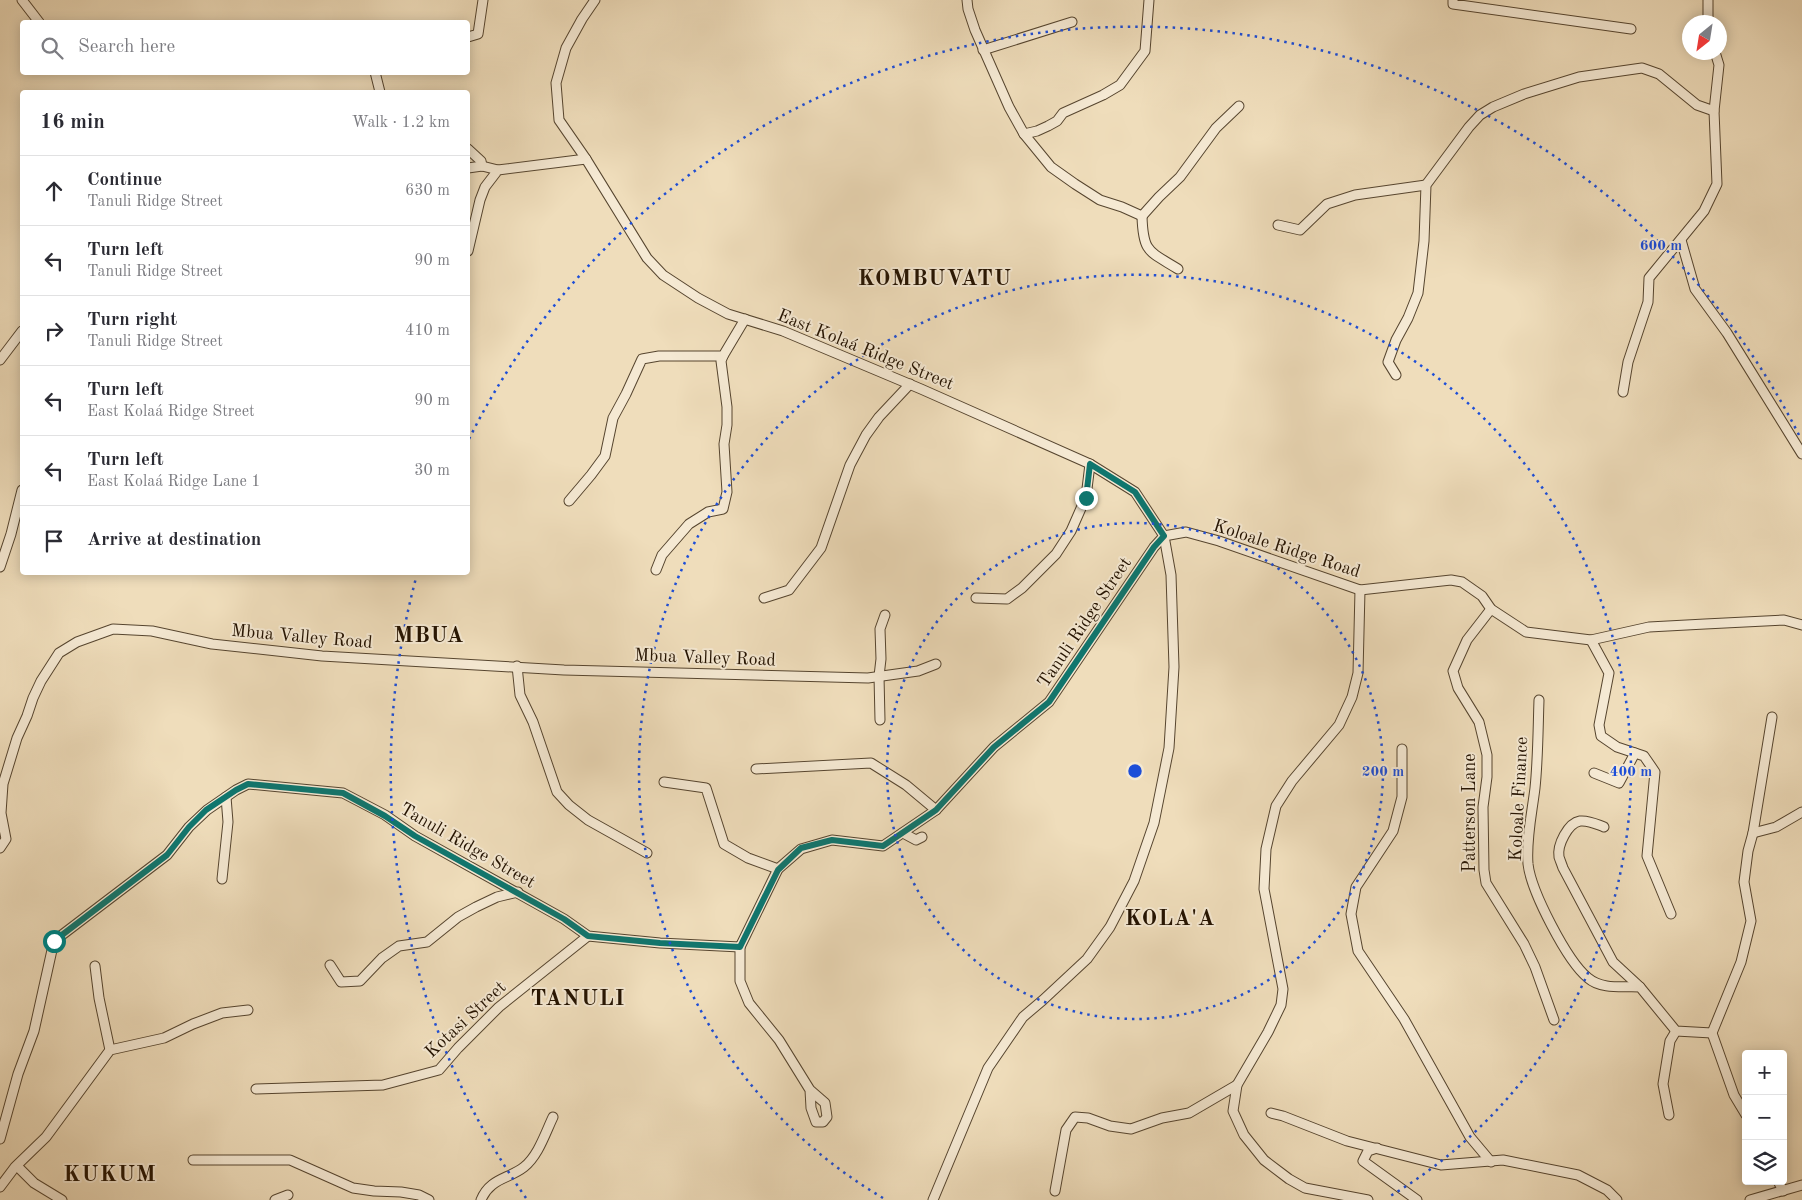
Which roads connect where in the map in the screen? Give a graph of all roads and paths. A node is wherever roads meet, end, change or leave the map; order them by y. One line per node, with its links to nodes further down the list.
1 (22, 0): 9 (street)
2 (483, 0): 12 (street)
3 (595, 0): 21 (street, East Kolaá Ridge Street)
4 (967, 0): 13 (street)
5 (1149, 0): 19 (street)
6 (1453, 0): 11 (street)
7 (1708, 0): 8 (street)
8 (1708, 15)
9 (37, 20)
10 (1072, 22): 13 (street)
11 (1631, 29)
12 (470, 37)
13 (984, 50): 19 (street)
14 (1717, 60): 18 (street)
15 (376, 75): 16 (street)
16 (380, 90)
17 (1239, 106): 26 (street)
18 (1714, 111): 25 (street); 28 (street)
19 (1024, 134): 26 (street)
20 (470, 151): 22 (street)
21 (586, 159): 24 (street); 31 (street, East Kolaá Ridge Street)
22 (482, 166): 23 (street); 24 (street)
23 (470, 168)
24 (498, 170): 29 (street)
25 (1426, 185): 27 (street); 35 (street)
26 (1142, 216): 30 (street)
27 (1278, 225)
28 (1681, 240): 37 (street); 38 (street)
29 (470, 242)
30 (1178, 269)
31 (745, 319): 33 (street); 36 (street, East Kolaá Ridge Street)
32 (20, 334): 34 (street)
33 (723, 356): 41 (street); 44 (street)
34 (0, 360)
35 (1396, 375)
36 (910, 384): 39 (street, East Kolaá Ridge Street); 46 (street)
37 (1623, 392)
38 (1802, 454)
39 (1090, 464): 42 (street, East Kolaá Ridge Street); 47 (street)
40 (20, 498): 43 (street)
41 (569, 501)
42 (1164, 536): 45 (street, Koloale Ridge Road); 64 (street, Tanuli Ridge Street); 110 (street)
43 (0, 568)
44 (656, 570)
45 (1360, 590): 48 (street, Koloale Ridge Road); 86 (street)
46 (764, 598)
47 (976, 598)
48 (1491, 609): 51 (street, Koloale Ridge Road); 82 (street, Patterson Lane)
49 (885, 615): 54 (street)
50 (1802, 625): 51 (street, Koloale Ridge Road)
51 (1591, 640): 59 (street)
52 (936, 664): 54 (street, Mbua Valley Road)
53 (517, 666): 54 (street, Mbua Valley Road); 70 (street, Mbua Valley Road); 71 (street)
54 (878, 676): 57 (street)
55 (1539, 700): 80 (street, Koloale Finance)
56 (1772, 717): 68 (street)
57 (880, 720)
58 (1402, 749): 96 (street)
59 (1635, 753): 61 (street); 75 (street)
60 (756, 769): 64 (street)
61 (1594, 773)
62 (664, 782): 72 (street)
63 (226, 797): 73 (street); 74 (street, Tanuli Ridge Street); 93 (street, Tanuli Ridge Street)
64 (936, 810): 67 (street, Tanuli Ridge Street)
65 (1802, 812): 68 (street)
66 (1604, 827): 80 (street)
67 (903, 833): 69 (street); 72 (street, Tanuli Ridge Street)
68 (1753, 833): 84 (street)
69 (922, 837)
70 (0, 848)
71 (647, 853)
72 (778, 870): 77 (street, Tanuli Ridge Street)
73 (222, 879)
74 (518, 892): 76 (street, Tanuli Ridge Street); 78 (street)
75 (1671, 914)
76 (588, 936): 77 (street, Tanuli Ridge Street); 87 (street, Kotasi Street)
77 (740, 947): 88 (street)
78 (330, 965)
79 (95, 966): 85 (street)
80 (1640, 987): 83 (street)
81 (248, 1010): 85 (street)
82 (1554, 1020)
83 (1676, 1031): 84 (street); 91 (street)
84 (1712, 1033): 89 (street)
85 (110, 1050): 97 (street)
86 (1237, 1085): 102 (street); 111 (street)
87 (256, 1089)
88 (810, 1090)
89 (1742, 1108)
90 (1270, 1112): 94 (street)
91 (1669, 1115)
92 (553, 1118): 109 (street)
93 (0, 1139)
94 (1378, 1148): 96 (street); 112 (street)
95 (193, 1160): 101 (street)
96 (1491, 1162): 113 (street)
97 (17, 1166): 100 (street); 105 (street)
98 (1780, 1185): 103 (street)
99 (1802, 1185): 103 (street)
100 (0, 1186)
101 (374, 1191): 107 (street); 108 (street)
102 (1055, 1191)
103 (1782, 1191): 114 (street)
104 (288, 1195): 106 (street)
105 (62, 1200)
106 (275, 1200)
107 (371, 1200)
108 (429, 1200)
109 (482, 1200)
110 (933, 1200)
111 (1368, 1200)
112 (1418, 1200)
113 (1617, 1200)
114 (1750, 1200)

